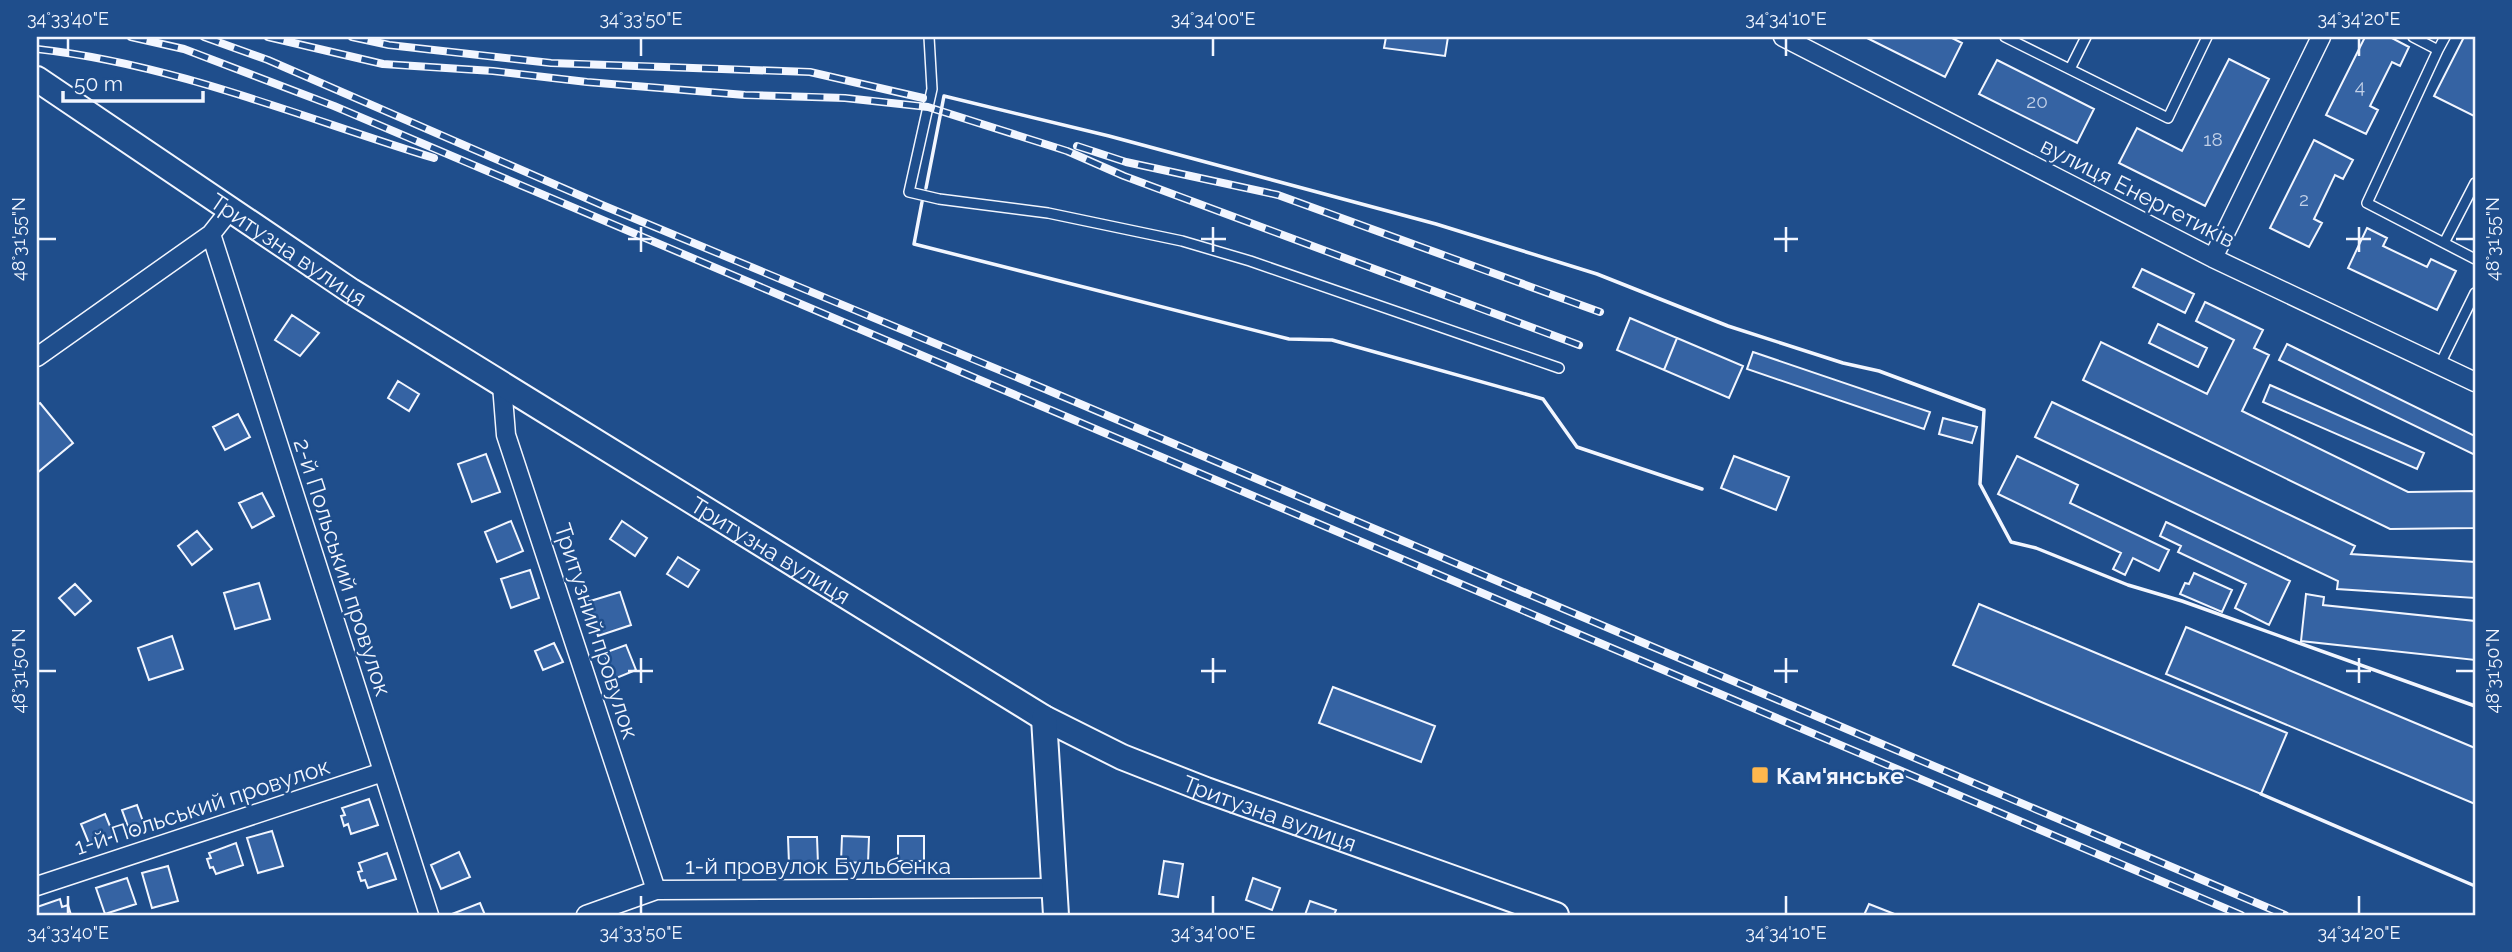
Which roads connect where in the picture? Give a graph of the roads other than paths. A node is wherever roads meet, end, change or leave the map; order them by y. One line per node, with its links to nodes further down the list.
1 (929, 37): 21 (lane)
2 (2005, 37): 10 (lane)
3 (2086, 37): 10 (lane)
4 (2207, 37): 10 (lane)
5 (2321, 37): 16 (street)
6 (2413, 37): 9 (lane)
7 (2445, 37): 9 (lane)
8 (1788, 38): 16 (street, вулиця Енергетиків)
9 (2438, 50): 15 (lane)
10 (2070, 69)
11 (37, 79): 13 (street, Тритузна вулиця)
12 (2475, 183): 15 (lane)
13 (230, 210): 14 (street); 23 (street, Тритузна вулиця)
14 (211, 234): 19 (street); 25 (street, 2-й Польський провулок)
15 (2444, 243): 17 (lane)
16 (2213, 258): 20 (street, вулиця Енергетиків)
17 (2475, 259)
18 (2475, 293): 20 (lane)
19 (37, 357)
20 (2440, 364): 22 (street, вулиця Енергетиків)
21 (1559, 368)
22 (2475, 382)
23 (502, 384): 24 (street, Тритузна вулиця); 28 (street, Тритузний провулок)
24 (1044, 718): 27 (street); 32 (street, Тритузна вулиця)
25 (383, 772): 26 (street, 1-й Польський провулок); 29 (street, 2-й Польський провулок)
26 (37, 886)
27 (1056, 888): 28 (street, 1-й провулок Бульбенка); 31 (street)
28 (656, 890): 30 (street, 1-й провулок Бульбенка)
29 (429, 915)
30 (586, 915)
31 (1056, 915)
32 (1556, 915)

